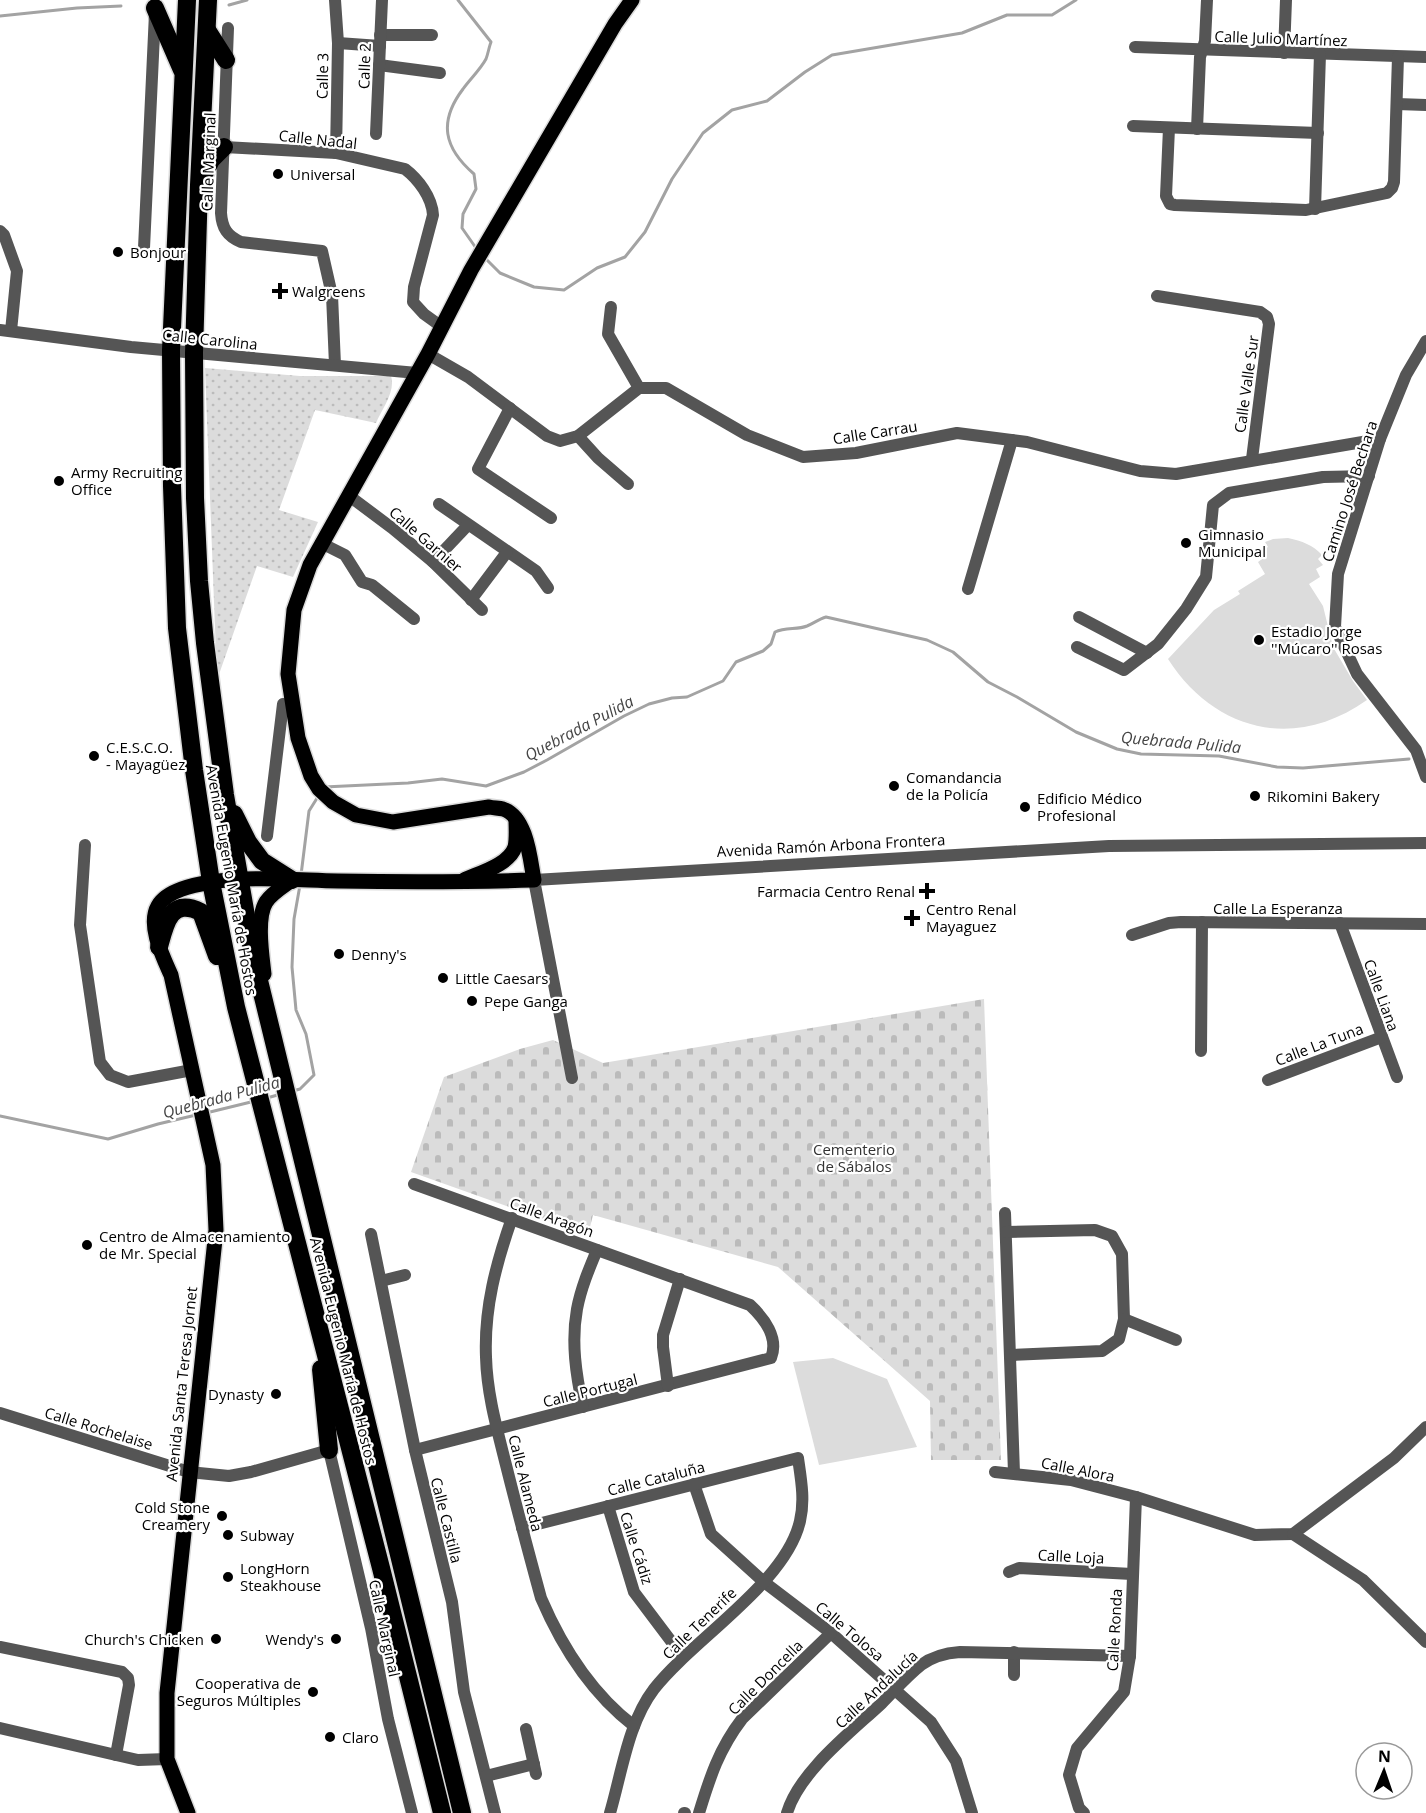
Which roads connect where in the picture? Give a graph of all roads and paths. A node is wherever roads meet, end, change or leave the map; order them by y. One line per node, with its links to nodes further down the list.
1 (187, 0): 23 (highway, Avenida Eugenio María de Hostos)
2 (208, 0): 10 (highway, Avenida Eugenio María de Hostos)
3 (336, 0): 13 (street, Calle 3)
4 (382, 0): 12 (street, Calle 2)
5 (632, 0): 39 (main road)
6 (1207, 0): 15 (street)
7 (1286, 0): 16 (street)
8 (156, 4): 23 (highway); 36 (street)
9 (228, 28): 20 (street, Calle Marginal)
10 (207, 30): 20 (highway); 33 (highway, Avenida Eugenio María de Hostos)
11 (432, 35): 12 (street)
12 (380, 40): 13 (street); 21 (street, Calle 2)
13 (338, 43): 32 (street, Calle 3)
14 (1135, 47): 15 (street, Calle Julio Martínez)
15 (1202, 51): 16 (street, Calle Julio Martínez); 28 (street)
16 (1284, 53): 17 (street, Calle Julio Martínez)
17 (1320, 54): 18 (street, Calle Julio Martínez); 29 (street)
18 (1398, 57): 19 (street, Calle Julio Martínez); 24 (street)
19 (1426, 57)
20 (226, 60): 31 (street, Calle Marginal)
21 (379, 65): 22 (street); 30 (street, Calle 2)
22 (440, 73)
23 (184, 74): 42 (highway, Avenida Eugenio María de Hostos)
24 (1397, 104): 25 (street); 34 (street)
25 (1426, 105)
26 (1133, 126): 27 (street)
27 (1169, 128): 28 (street); 34 (street)
28 (1197, 129): 29 (street)
29 (1318, 133): 34 (street)
30 (376, 134)
31 (224, 147): 32 (street, Calle Nadal); 33 (highway); 45 (street, Calle Marginal)
32 (336, 153): 39 (street, Calle Nadal)
33 (199, 185): 43 (highway, Avenida Eugenio María de Hostos)
34 (1315, 209)
35 (0, 231): 40 (street)
36 (144, 248)
37 (1157, 296): 52 (street, Calle Valle Sur)
38 (611, 307): 47 (street)
39 (442, 327): 44 (main road)
40 (6, 330): 42 (street, Calle Carolina)
41 (1426, 341): 50 (street, Camino José Bechara)
42 (171, 350): 43 (street, Calle Carolina); 82 (highway, Avenida Eugenio María de Hostos)
43 (194, 353): 45 (street, Calle Carolina); 74 (highway, Avenida Eugenio María de Hostos)
44 (428, 354): 46 (main road); 48 (street)
45 (335, 365): 46 (street, Calle Carolina)
46 (417, 373): 55 (main road)
47 (639, 388): 49 (street); 51 (street, Calle Carrau)
48 (510, 408): 49 (street); 57 (street)
49 (578, 436): 54 (street)
50 (1380, 438): 52 (street, Calle Carrau); 53 (street, Camino José Bechara)
51 (1012, 440): 52 (street, Calle Carrau); 63 (street)
52 (1252, 459)
53 (1369, 476): 69 (street); 73 (street, Camino José Bechara)
54 (628, 484)
55 (348, 495): 59 (main road); 61 (street, Calle Garnier)
56 (439, 504): 58 (street)
57 (551, 518)
58 (468, 525): 60 (street); 61 (street)
59 (321, 543): 67 (street); 72 (main road)
60 (507, 552): 62 (street); 64 (street)
61 (433, 562): 64 (street, Calle Garnier)
62 (548, 588)
63 (968, 588)
64 (471, 600): 65 (street, Calle Garnier)
65 (482, 610)
66 (1079, 616): 69 (street)
67 (414, 620)
68 (1077, 647): 69 (street)
69 (1147, 653)
70 (283, 704): 71 (street)
71 (278, 737): 72 (street); 76 (street)
72 (298, 738): 75 (main road)
73 (1426, 777)
74 (225, 795): 79 (highway, Avenida Eugenio María de Hostos); 80 (highway)
75 (516, 819): 81 (main road); 83 (main road)
76 (267, 836)
77 (1426, 843): 81 (street, Avenida Ramón Arbona Frontera)
78 (86, 845): 93 (street)
79 (238, 880): 80 (main road, Avenida Ramón Arbona Frontera); 82 (main road, Avenida Santa Teresa Jornet); 90 (highway, Avenida Eugenio María de Hostos)
80 (293, 880): 83 (main road, Avenida Ramón Arbona Frontera); 90 (main road)
81 (534, 880): 83 (main road, Avenida Ramón Arbona Frontera); 95 (street)
82 (211, 882): 88 (main road, Avenida Santa Teresa Jornet); 89 (highway, Avenida Eugenio María de Hostos)
83 (458, 883)
84 (1202, 922): 85 (street, Calle La Esperanza); 87 (street, Calle La Esperanza); 92 (street)
85 (1340, 923): 86 (street, Calle La Esperanza); 91 (street, Calle Liana)
86 (1426, 924)
87 (1132, 935)
88 (159, 947): 89 (highway); 93 (main road, Avenida Santa Teresa Jornet)
89 (236, 1008): 106 (highway, Avenida Eugenio María de Hostos)
90 (270, 1022): 147 (highway, Avenida Eugenio María de Hostos)
91 (1382, 1037): 94 (street, Calle Liana); 96 (street, Calle La Tuna)
92 (1202, 1051)
93 (192, 1070): 119 (main road, Avenida Santa Teresa Jornet)
94 (1397, 1077)
95 (572, 1078)
96 (1268, 1080)
97 (414, 1184): 99 (street, Calle Aragón)
98 (1005, 1213): 100 (street)
99 (512, 1218): 102 (street, Calle Aragón); 115 (street, Calle Alameda)
100 (1006, 1232): 107 (street); 109 (street)
101 (371, 1234): 105 (street, Calle Castilla)
102 (597, 1250): 104 (street, Calle Aragón); 112 (street)
103 (405, 1275): 105 (street)
104 (680, 1279): 110 (street, Calle Aragón); 111 (street)
105 (381, 1281): 116 (street, Calle Castilla)
106 (315, 1311): 117 (highway); 146 (highway, Avenida Eugenio María de Hostos)
107 (1124, 1319): 108 (street); 109 (street)
108 (1176, 1340)
109 (1010, 1355): 121 (street)
110 (771, 1358): 111 (street, Calle Portugal)
111 (668, 1386): 112 (street, Calle Portugal)
112 (583, 1407): 115 (street, Calle Portugal)
113 (0, 1413): 119 (street, Calle Rochelaise)
114 (1426, 1427): 126 (street)
115 (497, 1428): 116 (street, Calle Portugal); 125 (street, Calle Alameda)
116 (414, 1449): 143 (street, Calle Castilla)
117 (329, 1450): 119 (street, Calle Rochelaise); 145 (street, Calle Marginal)
118 (798, 1458): 122 (street, Calle Cataluña); 129 (street, Calle Tenerife)
119 (189, 1472): 142 (main road, Avenida Santa Teresa Jornet)
120 (995, 1472): 121 (street, Calle Alora)
121 (1014, 1473): 123 (street, Calle Alora)
122 (694, 1484): 124 (street, Calle Cataluña); 129 (street, Calle Tolosa)
123 (1136, 1497): 126 (street); 128 (street, Calle Ronda)
124 (608, 1506): 125 (street, Calle Cataluña); 135 (street, Calle Cádiz)
125 (522, 1528): 138 (street, Calle Alameda)
126 (1293, 1534): 131 (street)
127 (1009, 1572): 128 (street, Calle Loja)
128 (1132, 1574): 134 (street, Calle Ronda)
129 (764, 1582): 130 (street, Calle Tolosa); 135 (street, Calle Tenerife)
130 (831, 1633): 137 (street, Calle Tolosa); 150 (street, Calle Doncella)
131 (1424, 1636)
132 (0, 1647): 141 (street)
133 (1014, 1652): 134 (street, Calle Andalucía); 136 (street); 137 (street, Calle Andalucía)
134 (1130, 1656): 153 (street, Calle Ronda)
135 (683, 1657): 138 (street, Calle Tenerife)
136 (1014, 1675)
137 (895, 1688): 151 (street, Calle Andalucía); 152 (street, Calle Tolosa)
138 (634, 1726): 149 (street, Calle Tenerife)
139 (0, 1728): 141 (street)
140 (526, 1730): 143 (street)
141 (116, 1755): 142 (street)
142 (167, 1759): 144 (main road, Avenida Santa Teresa Jornet)
143 (486, 1776): 148 (street, Calle Castilla)
144 (188, 1813)
145 (412, 1813)
146 (442, 1813)
147 (462, 1813)
148 (495, 1813)
149 (610, 1813)
150 (699, 1813)
151 (787, 1813)
152 (972, 1813)
153 (1084, 1813)

